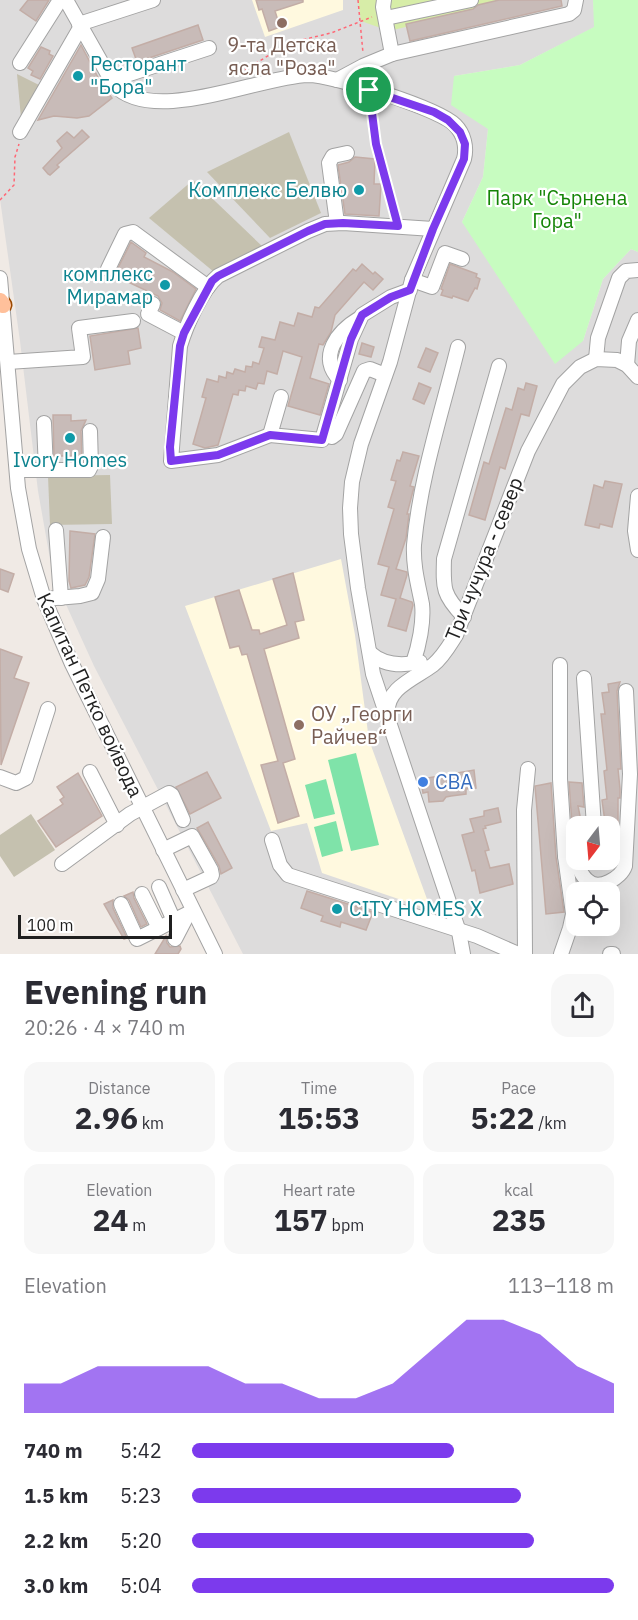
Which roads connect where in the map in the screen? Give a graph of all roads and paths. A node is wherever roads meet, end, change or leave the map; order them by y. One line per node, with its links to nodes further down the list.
1 (60, 0): 13 (street)
2 (66, 0): 10 (street)
3 (153, 0): 10 (street)
4 (358, 0): 9 (path)
5 (384, 0): 8 (street)
6 (471, 0): 8 (street)
7 (576, 0): 12 (street)
8 (386, 18): 12 (street)
9 (361, 21): 14 (path); 15 (path)
10 (80, 26): 16 (street); 19 (street)
11 (209, 48): 16 (street)
12 (392, 54): 14 (street)
13 (20, 63)
14 (363, 66): 17 (street)
15 (230, 79)
16 (111, 80): 17 (street)
17 (337, 80): 18 (street)
18 (369, 90): 22 (path); 23 (street)
19 (20, 132)
20 (347, 153): 21 (street)
21 (337, 223): 22 (street); 29 (street)
22 (398, 226): 23 (street)
23 (433, 229): 28 (street)
24 (462, 259): 28 (street)
25 (108, 269): 29 (street)
26 (638, 270): 36 (street)
27 (0, 278): 30 (street, Капитан Петко войвода)
28 (411, 285): 40 (street); 46 (street)
29 (208, 286): 34 (street)
30 (2, 303): 37 (street, Капитан Петко войвода)
31 (153, 304): 34 (street)
32 (638, 320): 38 (street)
33 (133, 321): 37 (street)
34 (184, 333): 45 (street)
35 (458, 348): 59 (street)
36 (596, 359): 38 (street); 55 (street, Три чучура - север)
37 (8, 362): 47 (street, Капитан Петко войвода)
38 (627, 365): 41 (street)
39 (499, 366): 55 (street)
40 (385, 375): 46 (street); 56 (street)
41 (638, 377)
42 (281, 397): 45 (street)
43 (44, 423): 48 (street)
44 (90, 431): 48 (street)
45 (270, 435): 46 (street)
46 (324, 435)
47 (16, 470): 48 (street); 54 (street, Капитан Петко войвода)
48 (46, 470)
49 (638, 496): 52 (street)
50 (57, 530): 53 (street)
51 (103, 537): 53 (street)
52 (638, 550)
53 (61, 598): 54 (street)
54 (44, 599): 70 (street, Капитан Петко войвода)
55 (464, 617): 57 (street, Три чучура - север)
56 (370, 653): 58 (street, Три чучура - север); 61 (street)
57 (442, 657): 59 (street, Три чучура - север); 63 (street)
58 (389, 663): 59 (street, Три чучура - север); 61 (street)
59 (413, 663)
60 (560, 665): 71 (street)
61 (373, 674): 63 (street); 66 (street)
62 (584, 678): 72 (street)
63 (406, 683): 66 (street)
64 (626, 691): 78 (street)
65 (48, 709): 69 (street)
66 (388, 722): 87 (street)
67 (528, 769): 92 (street)
68 (90, 772): 74 (street)
69 (0, 777)
70 (143, 808): 73 (street); 74 (street); 76 (street, Капитан Петко войвода)
71 (566, 816)
72 (593, 816)
73 (183, 820)
74 (117, 825): 79 (street)
75 (272, 840): 87 (street)
76 (163, 850): 81 (street, Капитан Петко войвода); 81 (street)
77 (566, 853): 78 (street)
78 (565, 856): 93 (street)
79 (62, 864)
80 (159, 887): 85 (street)
81 (183, 890): 84 (street, Капитан Петко войвода)
82 (142, 894): 86 (street)
83 (121, 904): 86 (street)
84 (191, 913): 85 (street); 88 (street); 89 (street, Капитан Петко войвода)
85 (174, 921): 86 (street)
86 (159, 928)
87 (459, 932): 90 (street); 91 (street)
88 (175, 939)
89 (215, 954)
90 (463, 954)
91 (518, 954)
92 (525, 954)
93 (561, 954)

